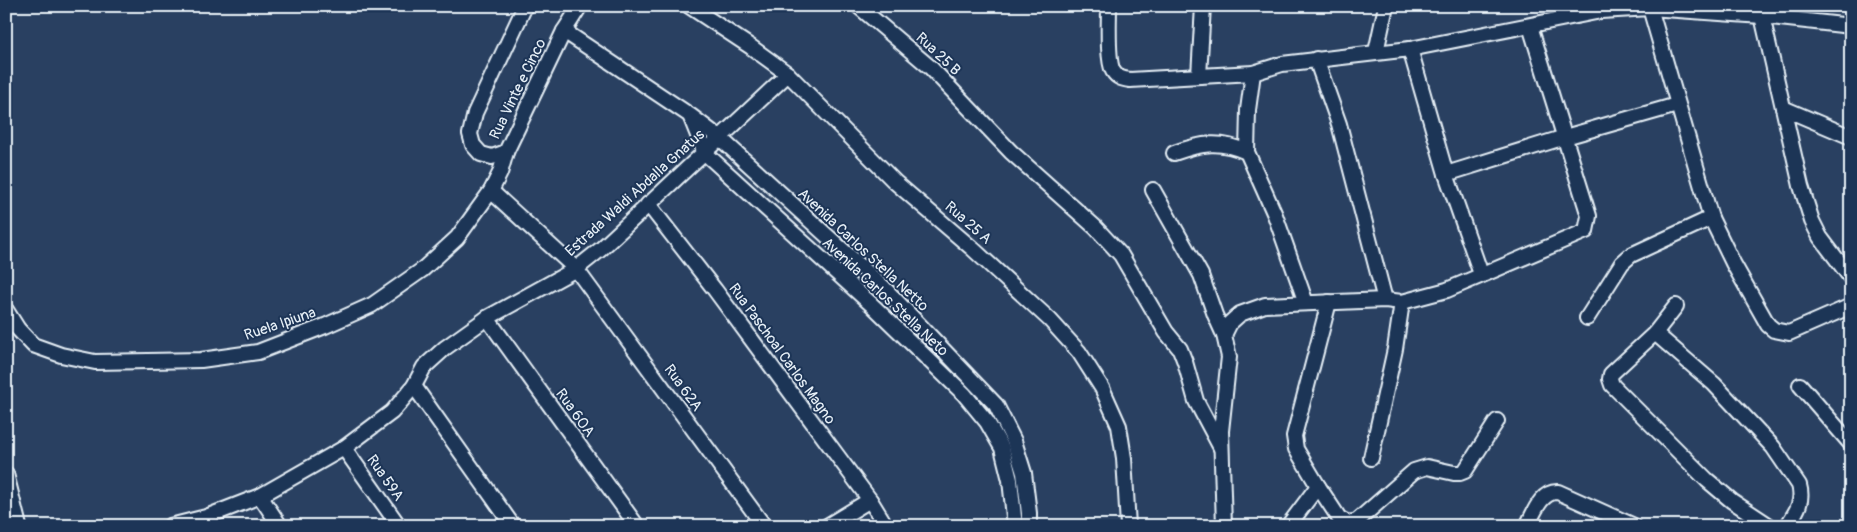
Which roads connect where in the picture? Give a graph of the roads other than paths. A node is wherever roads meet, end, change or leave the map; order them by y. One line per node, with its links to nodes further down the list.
1 (525, 6): 25 (street, Rua Vinte e Cinco)
2 (689, 6): 17 (street, Rua 25 A)
3 (858, 6): 53 (street, Rua 25 B)
4 (1109, 6): 18 (street)
5 (1203, 6): 18 (street)
6 (1386, 6): 14 (street)
7 (579, 7): 12 (street, Rua Vinte e Cinco)
8 (1650, 8): 9 (street); 10 (street); 19 (street)
9 (1762, 16): 11 (street); 20 (street)
10 (1530, 26): 13 (street); 22 (street)
11 (1851, 26)
12 (564, 31): 21 (street); 25 (street, Rua Vinte e Cinco)
13 (1410, 49): 14 (street); 29 (street)
14 (1376, 52): 15 (street)
15 (1316, 59): 16 (street); 37 (street)
16 (1253, 73): 18 (street); 26 (street)
17 (788, 74): 24 (street, Estrada Waldi Abdalla Gnatus); 71 (street, Rua 25 A)
18 (1200, 76)
19 (1677, 105): 22 (street); 33 (street)
20 (1783, 108): 23 (street); 36 (street)
21 (691, 116): 24 (street); 27 (street, Avenida Carlos Stella Neto)
22 (1565, 137): 29 (street); 35 (street)
23 (1851, 137)
24 (720, 138): 27 (street, Estrada Waldi Abdalla Gnatus); 70 (street, Avenida Carlos Stella Netto)
25 (506, 152): 31 (street, Ruela Ipiuna)
26 (1247, 152): 28 (street); 40 (street)
27 (705, 153): 32 (street, Estrada Waldi Abdalla Gnatus); 69 (street, Avenida Carlos Stella Neto)
28 (1174, 153)
29 (1446, 174): 35 (street)
30 (1153, 190): 47 (street)
31 (491, 191): 34 (street, Rua 62A); 43 (street, Ruela Ipiuna)
32 (648, 204): 34 (street, Estrada Waldi Abdalla Gnatus); 58 (street, Rua Paschoal Carlos Magno)
33 (1711, 218): 42 (street); 45 (street)
34 (576, 270): 44 (street, Estrada Waldi Abdalla Gnatus); 66 (street, Rua 62A)
35 (1481, 274): 39 (street)
36 (1851, 278)
37 (1385, 300): 38 (street); 39 (street)
38 (1329, 302): 40 (street); 56 (street)
39 (1402, 302): 54 (street)
40 (1306, 303): 47 (street)
41 (1676, 306): 46 (street)
42 (1851, 306)
43 (6, 310)
44 (487, 318): 49 (street, Estrada Waldi Abdalla Gnatus); 65 (street, Rua 60A)
45 (1587, 318)
46 (1655, 333): 76 (street); 77 (street)
47 (1224, 334): 53 (street)
48 (1800, 385): 51 (street)
49 (414, 386): 52 (street, Estrada Waldi Abdalla Gnatus); 64 (street)
50 (1498, 421): 59 (street)
51 (1851, 444)
52 (344, 448): 57 (street, Estrada Waldi Abdalla Gnatus); 63 (street, Rua 59A)
53 (1221, 448): 72 (street)
54 (1371, 458)
55 (6, 474): 60 (street)
56 (1318, 486): 59 (street); 73 (street)
57 (260, 496): 61 (street, Estrada Waldi Abdalla Gnatus); 62 (street)
58 (870, 500): 67 (street); 68 (street, Rua Paschoal Carlos Magno)
59 (1346, 524)
60 (19, 526)
61 (170, 526)
62 (280, 526)
63 (399, 526)
64 (513, 526)
65 (637, 526)
66 (764, 526)
67 (826, 526)
68 (886, 526)
69 (1015, 526)
70 (1029, 526)
71 (1128, 526)
72 (1224, 526)
73 (1288, 526)
74 (1527, 526): 75 (street)
75 (1634, 526)
76 (1770, 526)
77 (1787, 526)

